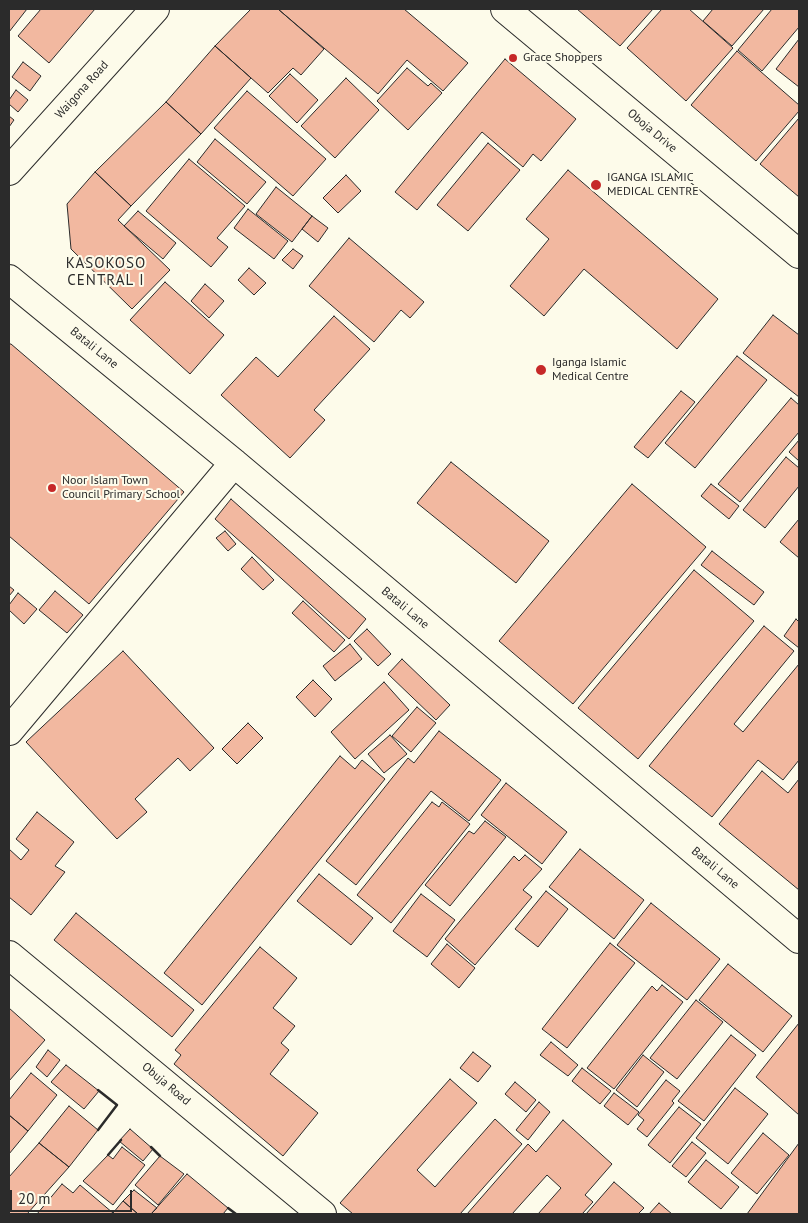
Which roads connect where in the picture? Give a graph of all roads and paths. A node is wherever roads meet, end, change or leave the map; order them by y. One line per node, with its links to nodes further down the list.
1 (155, 9): 3 (street, Waigona Road)
2 (505, 9): 4 (street, Oboja Drive)
3 (9, 171)
4 (799, 254)
5 (9, 278): 6 (street, Batali Lane)
6 (234, 463): 7 (street); 8 (street, Batali Lane)
7 (9, 731)
8 (799, 940)
9 (9, 955): 10 (street, Obuja Road)
10 (322, 1214)

